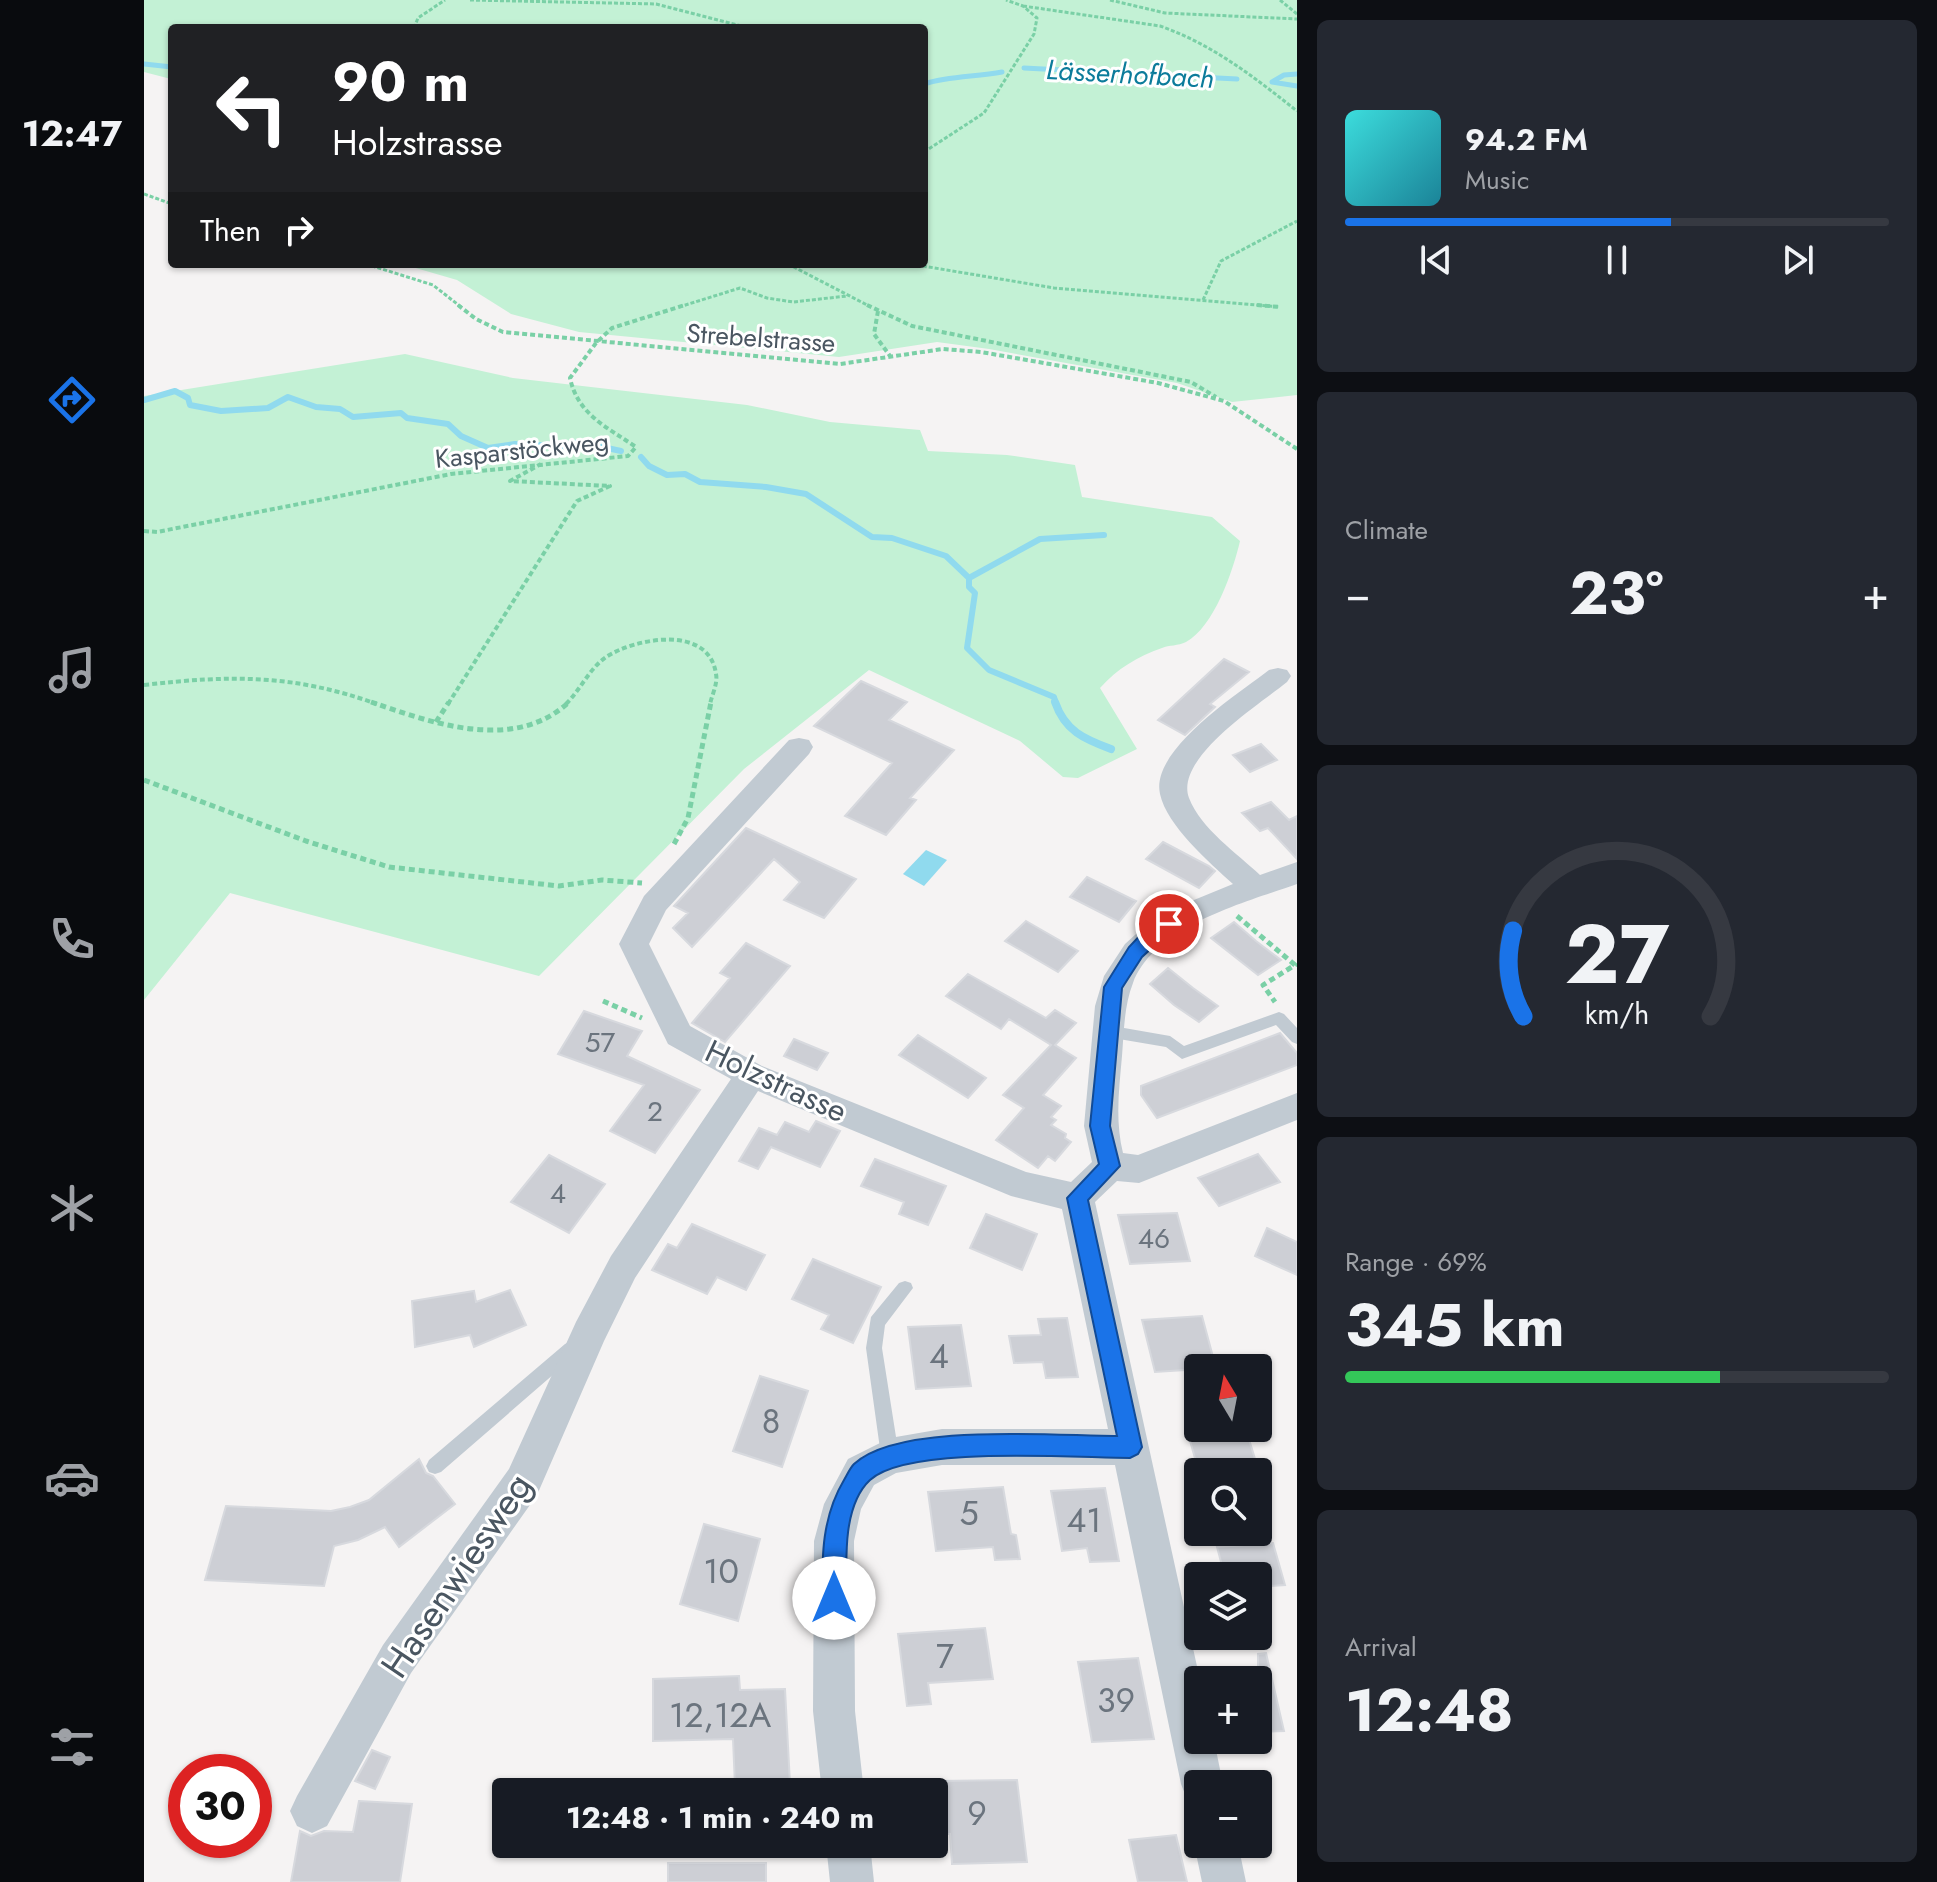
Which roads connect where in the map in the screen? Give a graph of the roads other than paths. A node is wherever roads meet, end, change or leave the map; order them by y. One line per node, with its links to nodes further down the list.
1 (1278, 676): 4 (street)
2 (799, 747): 7 (street, Holzstrasse)
3 (1297, 873): 4 (street)
4 (1255, 888): 5 (street)
5 (1107, 1031): 6 (lane); 9 (street)
6 (1297, 1038)
7 (751, 1075): 10 (street, Holzstrasse); 12 (street, Hasenwiesweg)
8 (1297, 1106): 9 (street)
9 (1110, 1166): 10 (street)
10 (1077, 1198): 13 (street)
11 (905, 1288): 14 (lane)
12 (589, 1333): 15 (lane, Hasenwiesweg); 18 (street, Hasenwiesweg)
13 (1130, 1447): 14 (street); 16 (street)
14 (890, 1456): 17 (street)
15 (435, 1466)
16 (1199, 1770)
17 (841, 1778)
18 (312, 1811)
19 (849, 1858): 21 (street)
20 (1219, 1858): 22 (street)
21 (852, 1882)
22 (1224, 1882)

